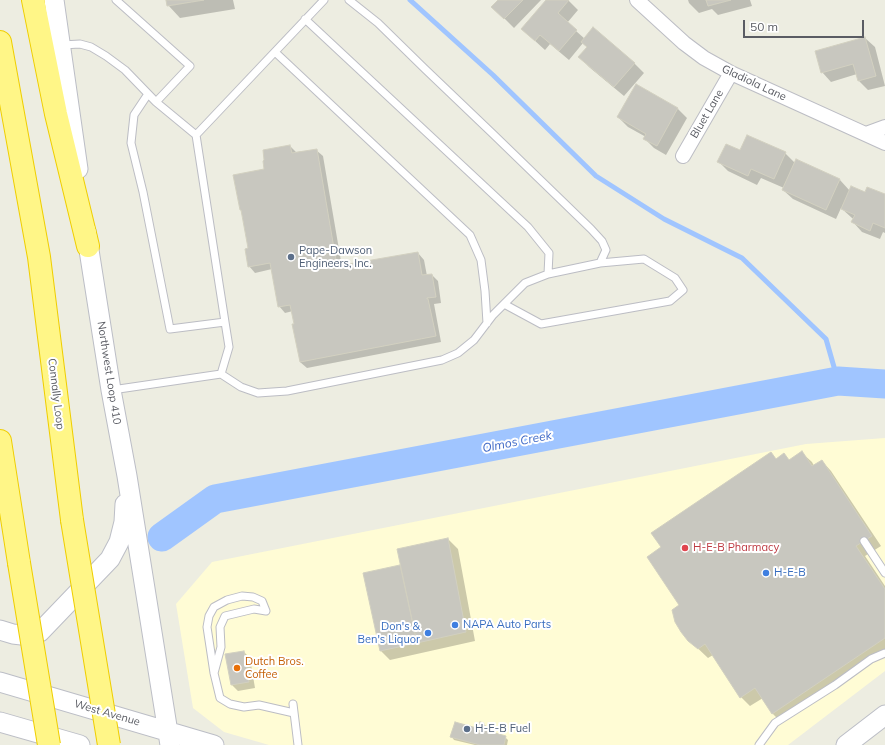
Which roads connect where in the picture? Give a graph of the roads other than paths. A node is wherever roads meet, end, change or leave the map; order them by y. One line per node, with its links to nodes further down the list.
1 (33, 0): 19 (highway)
2 (54, 0): 9 (main road, Northwest Loop 410)
3 (116, 0): 13 (lane)
4 (324, 0): 7 (lane)
5 (349, 0): 20 (lane)
6 (637, 0): 11 (street, Gladiola Lane)
7 (305, 20): 10 (lane); 21 (lane)
8 (0, 42): 42 (highway, Connally Loop, bridge)
9 (61, 45): 12 (lane); 19 (main road, Northwest Loop 410)
10 (275, 52): 16 (lane); 24 (lane)
11 (731, 73): 15 (street, Gladiola Lane); 18 (street, Bluet Lane)
12 (148, 94): 13 (lane); 23 (lane)
13 (156, 102): 16 (lane)
14 (885, 127): 15 (street)
15 (866, 134): 17 (street, Gladiola Lane)
16 (196, 135): 23 (lane)
17 (885, 143)
18 (683, 156)
19 (88, 246): 26 (main road, Northwest Loop 410)
20 (600, 263): 21 (lane); 22 (lane)
21 (548, 274): 22 (lane)
22 (504, 304): 24 (lane)
23 (225, 322): 25 (lane)
24 (487, 324): 25 (lane)
25 (221, 374): 26 (lane)
26 (111, 390): 28 (main road, Northwest Loop 410)
27 (0, 441): 40 (highway, bridge)
28 (127, 476): 31 (main road); 39 (main road, Northwest Loop 410)
29 (864, 541): 30 (lane)
30 (885, 573)
31 (0, 630)
32 (885, 653): 45 (lane)
33 (214, 673): 33 (lane); 36 (lane)
34 (0, 682): 39 (main road, West Avenue)
35 (293, 704): 36 (lane)
36 (294, 713): 44 (lane)
37 (885, 715): 46 (main road)
38 (0, 722): 41 (main road)
39 (168, 738): 43 (main road, West Avenue)
40 (50, 745)
41 (80, 745)
42 (109, 745)
43 (214, 745)
44 (298, 745)
45 (759, 745)
46 (846, 745)

